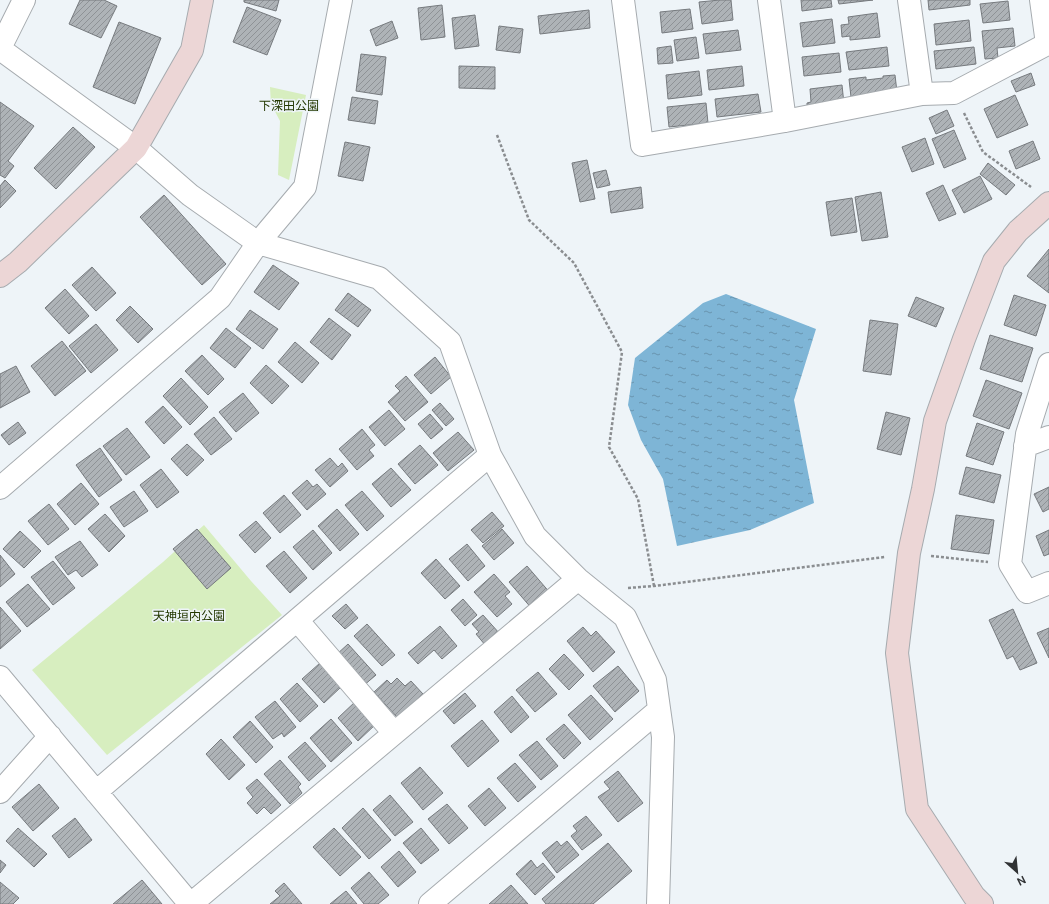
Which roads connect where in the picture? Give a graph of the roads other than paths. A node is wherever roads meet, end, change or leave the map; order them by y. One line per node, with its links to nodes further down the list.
1 (24, 0): 9 (street)
2 (202, 0): 12 (street)
3 (341, 0): 14 (street)
4 (623, 0): 11 (street)
5 (769, 0): 11 (street)
6 (909, 0): 10 (street)
7 (1041, 0): 8 (street)
8 (1048, 44): 10 (street)
9 (0, 48): 12 (street)
10 (922, 94): 11 (street)
11 (785, 121)
12 (136, 148): 14 (street); 15 (street)
13 (1043, 197): 33 (street)
14 (258, 243): 19 (street); 20 (street)
15 (0, 276)
16 (1049, 364): 18 (street)
17 (1049, 437): 18 (street)
18 (1025, 446): 21 (street)
19 (490, 455): 22 (street); 23 (street)
20 (0, 488)
21 (1049, 583)
22 (586, 585): 25 (street); 26 (street)
23 (297, 620): 26 (street); 29 (street)
24 (0, 677): 27 (street)
25 (659, 710): 31 (street); 32 (street)
26 (394, 733): 30 (street)
27 (50, 736): 28 (street); 29 (street)
28 (0, 792)
29 (96, 792): 30 (street)
30 (191, 904)
31 (430, 904)
32 (658, 904)
33 (982, 904)

